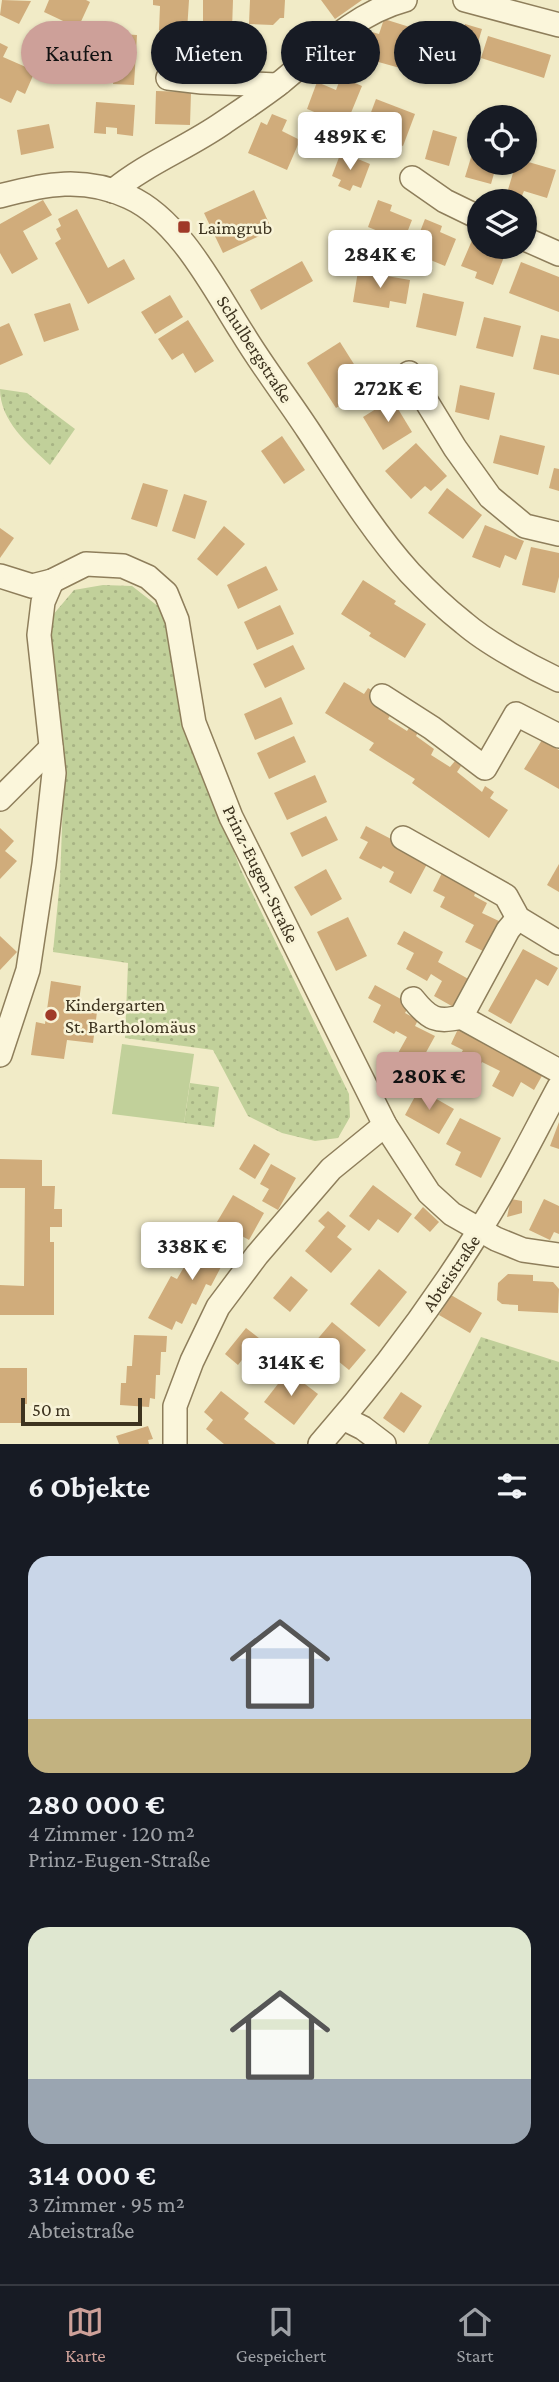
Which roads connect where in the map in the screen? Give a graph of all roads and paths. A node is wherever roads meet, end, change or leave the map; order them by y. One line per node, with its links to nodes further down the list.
1 (405, 0): 5 (street)
2 (465, 0): 3 (street)
3 (559, 25)
4 (252, 84): 5 (street)
5 (277, 85): 7 (street)
6 (412, 178): 9 (street)
7 (113, 191): 8 (street, Schulbergstraße); 16 (street, Schulbergstraße)
8 (0, 196)
9 (467, 212)
10 (537, 244): 11 (street)
11 (559, 254)
12 (410, 373): 13 (street)
13 (559, 534)
14 (0, 576): 15 (street, Prinz-Eugen-Straße)
15 (52, 581): 19 (street); 29 (street, Prinz-Eugen-Straße)
16 (559, 680)
17 (382, 696): 18 (street)
18 (559, 736)
19 (51, 748): 20 (street); 26 (street)
20 (0, 799)
21 (403, 838): 22 (street)
22 (517, 918): 23 (street); 25 (street)
23 (559, 943)
24 (413, 999): 25 (street)
25 (461, 1017): 27 (street)
26 (0, 1055)
27 (559, 1071)
28 (559, 1087): 30 (street, Abteistraße)
29 (385, 1125): 30 (street, Prinz-Eugen-Straße); 33 (street)
30 (480, 1230): 31 (street, Prinz-Eugen-Straße); 32 (street, Abteistraße)
31 (559, 1255)
32 (342, 1418): 34 (street, Abteistraße); 35 (street)
33 (175, 1444)
34 (320, 1444)
35 (384, 1444)

